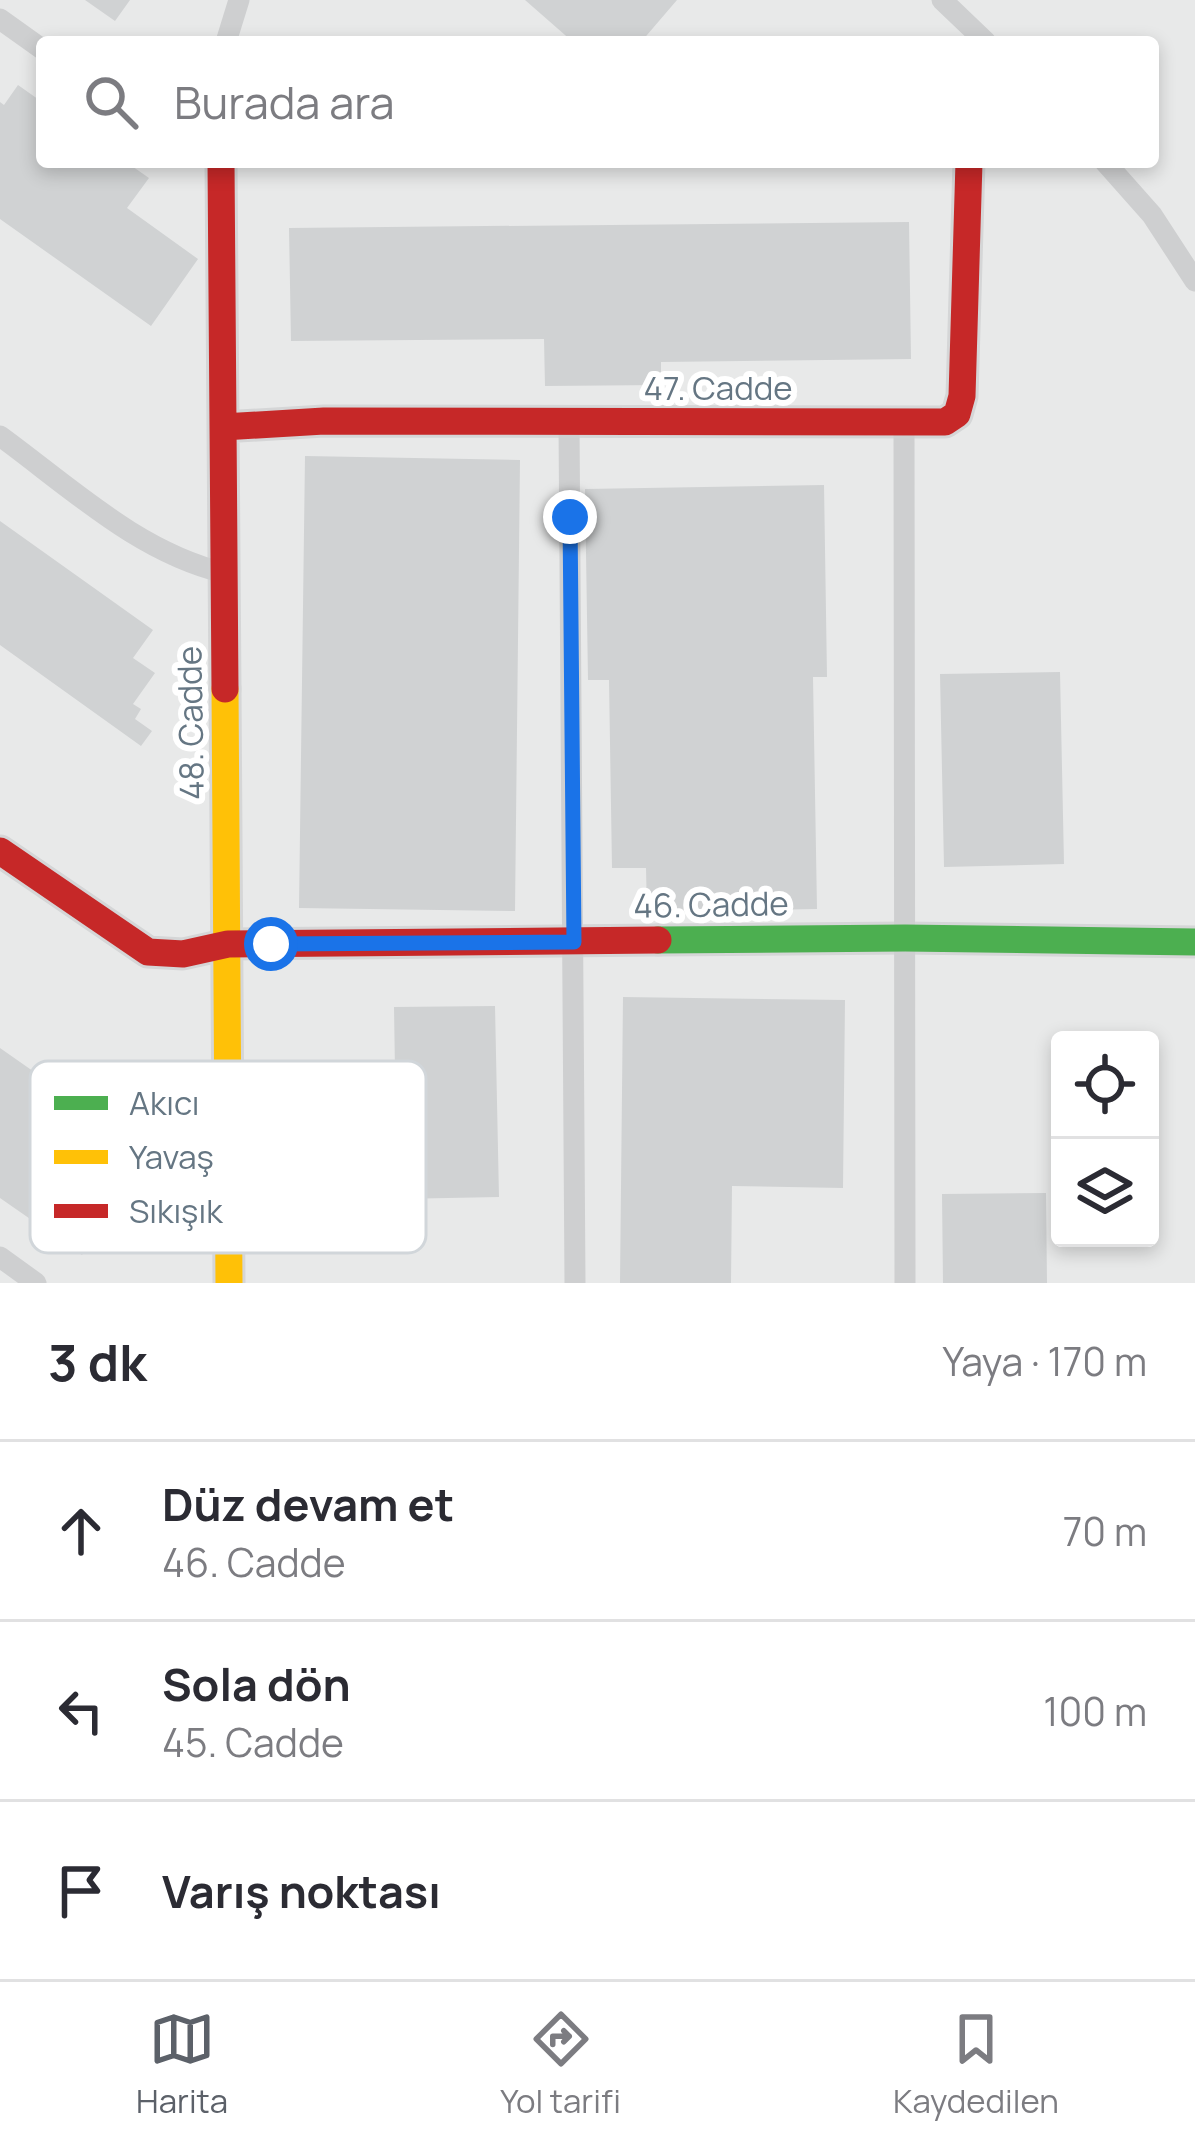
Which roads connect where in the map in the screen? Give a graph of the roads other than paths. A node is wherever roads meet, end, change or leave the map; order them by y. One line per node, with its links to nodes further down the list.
1 (239, 0): 5 (street)
2 (942, 0): 6 (street)
3 (973, 0): 7 (street)
4 (0, 19): 8 (street)
5 (228, 36)
6 (976, 36)
7 (979, 36)
8 (36, 45)
9 (218, 168): 15 (street, 48. Cadde)
10 (969, 168): 14 (street, 47. Cadde)
11 (1110, 168): 12 (street)
12 (1195, 281)
13 (569, 423): 14 (street, 47. Cadde); 15 (street, 47. Cadde); 20 (street)
14 (904, 424): 19 (street)
15 (223, 427): 17 (street, 48. Cadde)
16 (0, 436): 17 (street)
17 (225, 573): 22 (street, 48. Cadde)
18 (0, 851): 22 (street, 46. Cadde)
19 (905, 938): 20 (street, 46. Cadde); 21 (street, 46. Cadde); 29 (street)
20 (574, 942): 22 (street, 46. Cadde); 28 (street)
21 (1195, 942)
22 (228, 944): 23 (street, 48. Cadde)
23 (228, 1061)
24 (229, 1253): 27 (street, 48. Cadde)
25 (0, 1257): 26 (street)
26 (36, 1283)
27 (229, 1283)
28 (575, 1283)
29 (904, 1283)

